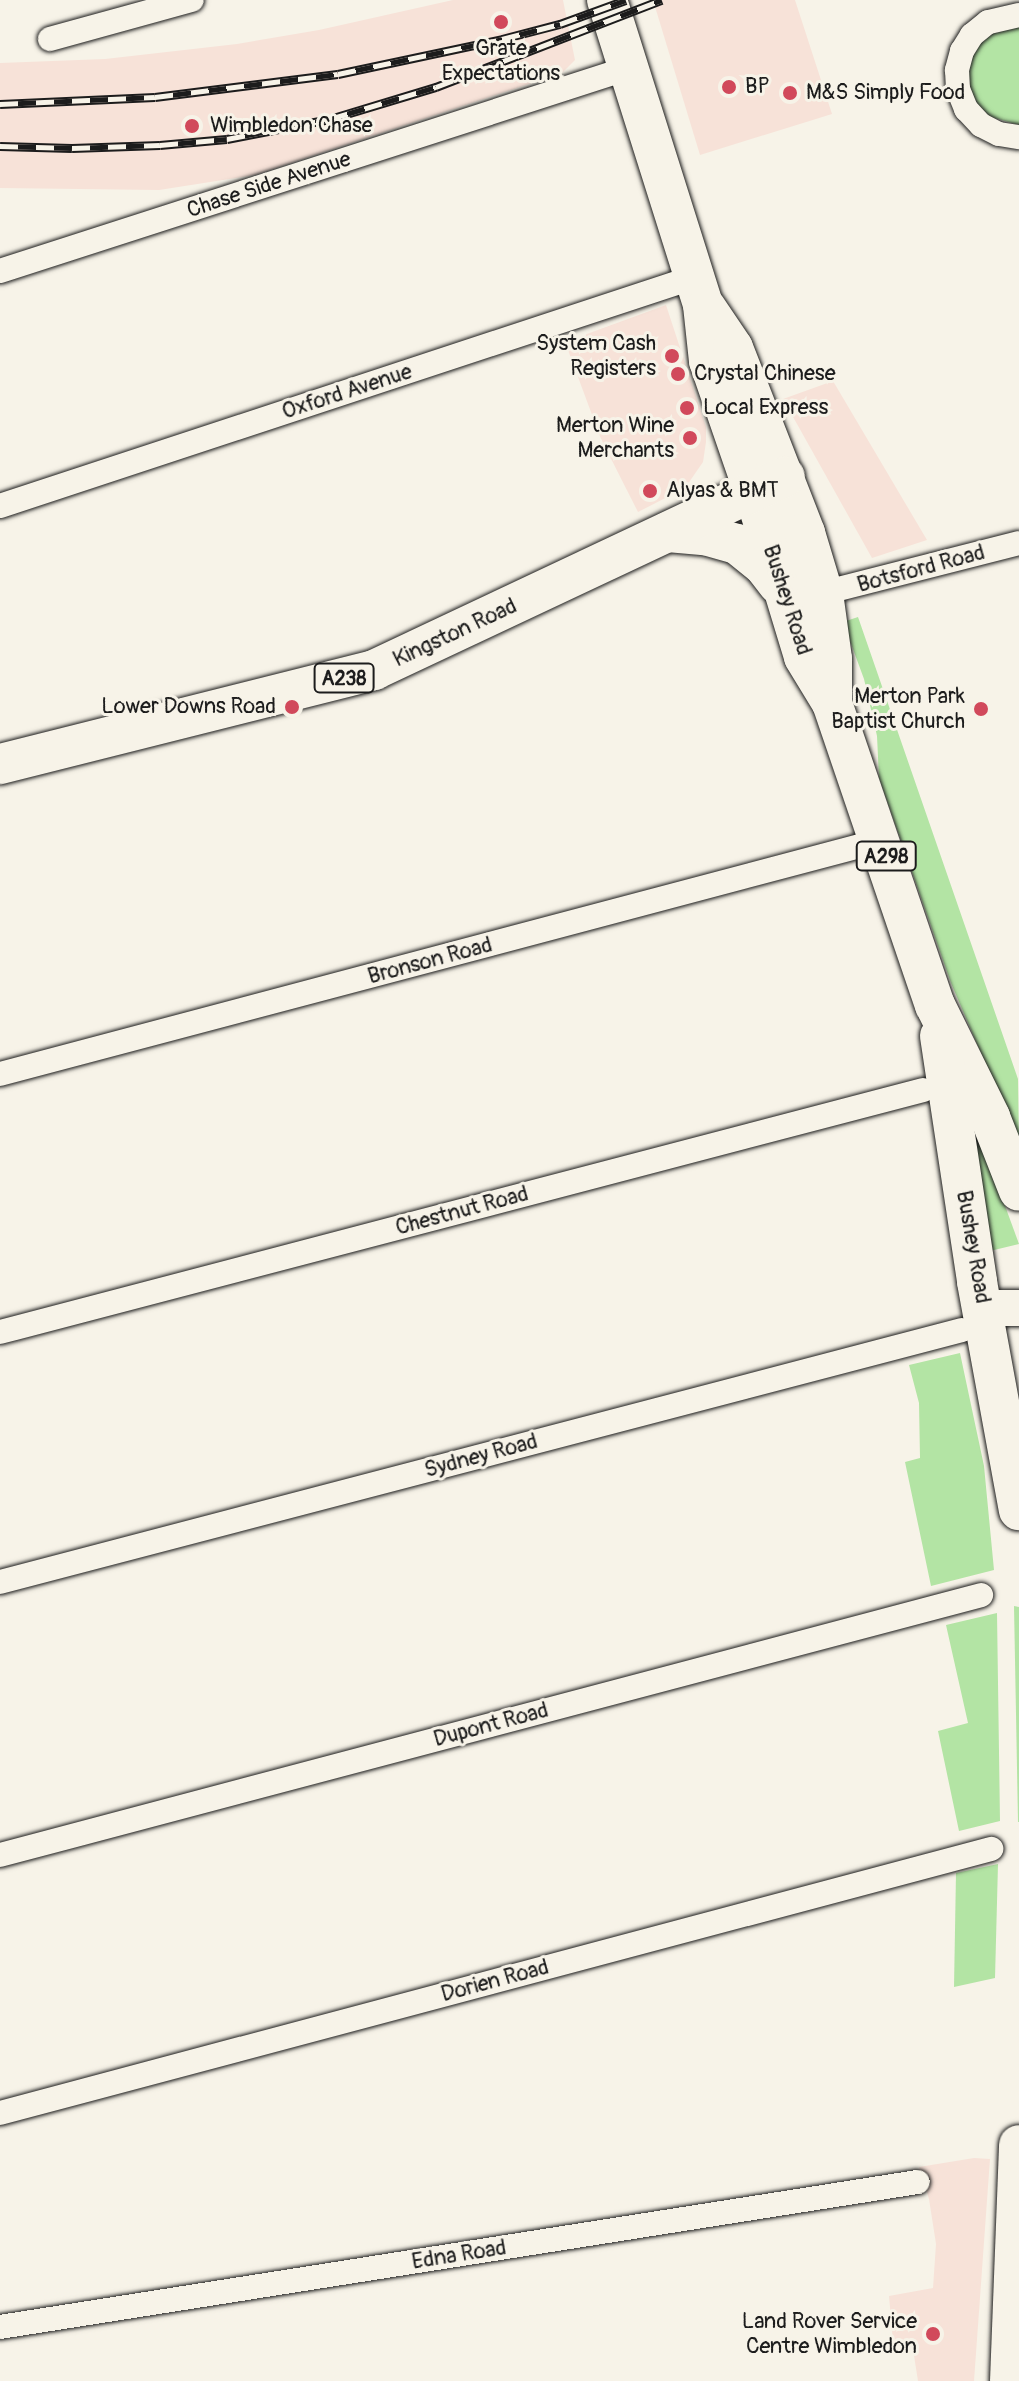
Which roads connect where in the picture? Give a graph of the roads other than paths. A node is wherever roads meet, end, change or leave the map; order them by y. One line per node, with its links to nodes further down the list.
1 (192, 0): 4 (street)
2 (607, 0): 5 (main road)
3 (1019, 15): 6 (street)
4 (50, 39)
5 (629, 68): 7 (street, Chase Side Avenue); 8 (main road)
6 (1019, 137)
7 (0, 271)
8 (699, 291): 9 (main road); 10 (street, Oxford Avenue)
9 (770, 485): 11 (main road, Kingston Road / A238); 13 (main road, Bushey Road / A298); 14 (main road, Bushey Road / A298)
10 (0, 506)
11 (668, 532): 13 (main road); 16 (main road, Kingston Road / A238)
12 (1009, 546): 14 (street, Botsford Road)
13 (781, 587): 15 (main road, Bushey Road / A298)
14 (823, 593): 15 (main road, Bushey Road / A298)
15 (832, 703): 18 (main road, Bushey Road / A298)
16 (0, 764)
17 (860, 846): 19 (street, Bronson Road)
18 (935, 1005): 21 (main road, Bushey Road / A298); 22 (main road, Bushey Road / A298)
19 (0, 1074)
20 (923, 1090): 23 (street, Chestnut Road)
21 (1019, 1191)
22 (988, 1315): 24 (main road, Bushey Road / A298); 25 (street, Sydney Road)
23 (0, 1332)
24 (1018, 1488)
25 (0, 1582)
26 (981, 1595): 28 (street, Dupont Road)
27 (991, 1849): 29 (street, Dorien Road)
28 (0, 1855)
29 (0, 2113)
30 (1019, 2145): 33 (main road)
31 (918, 2182): 32 (street, Edna Road)
32 (0, 2327)
33 (1010, 2381)

